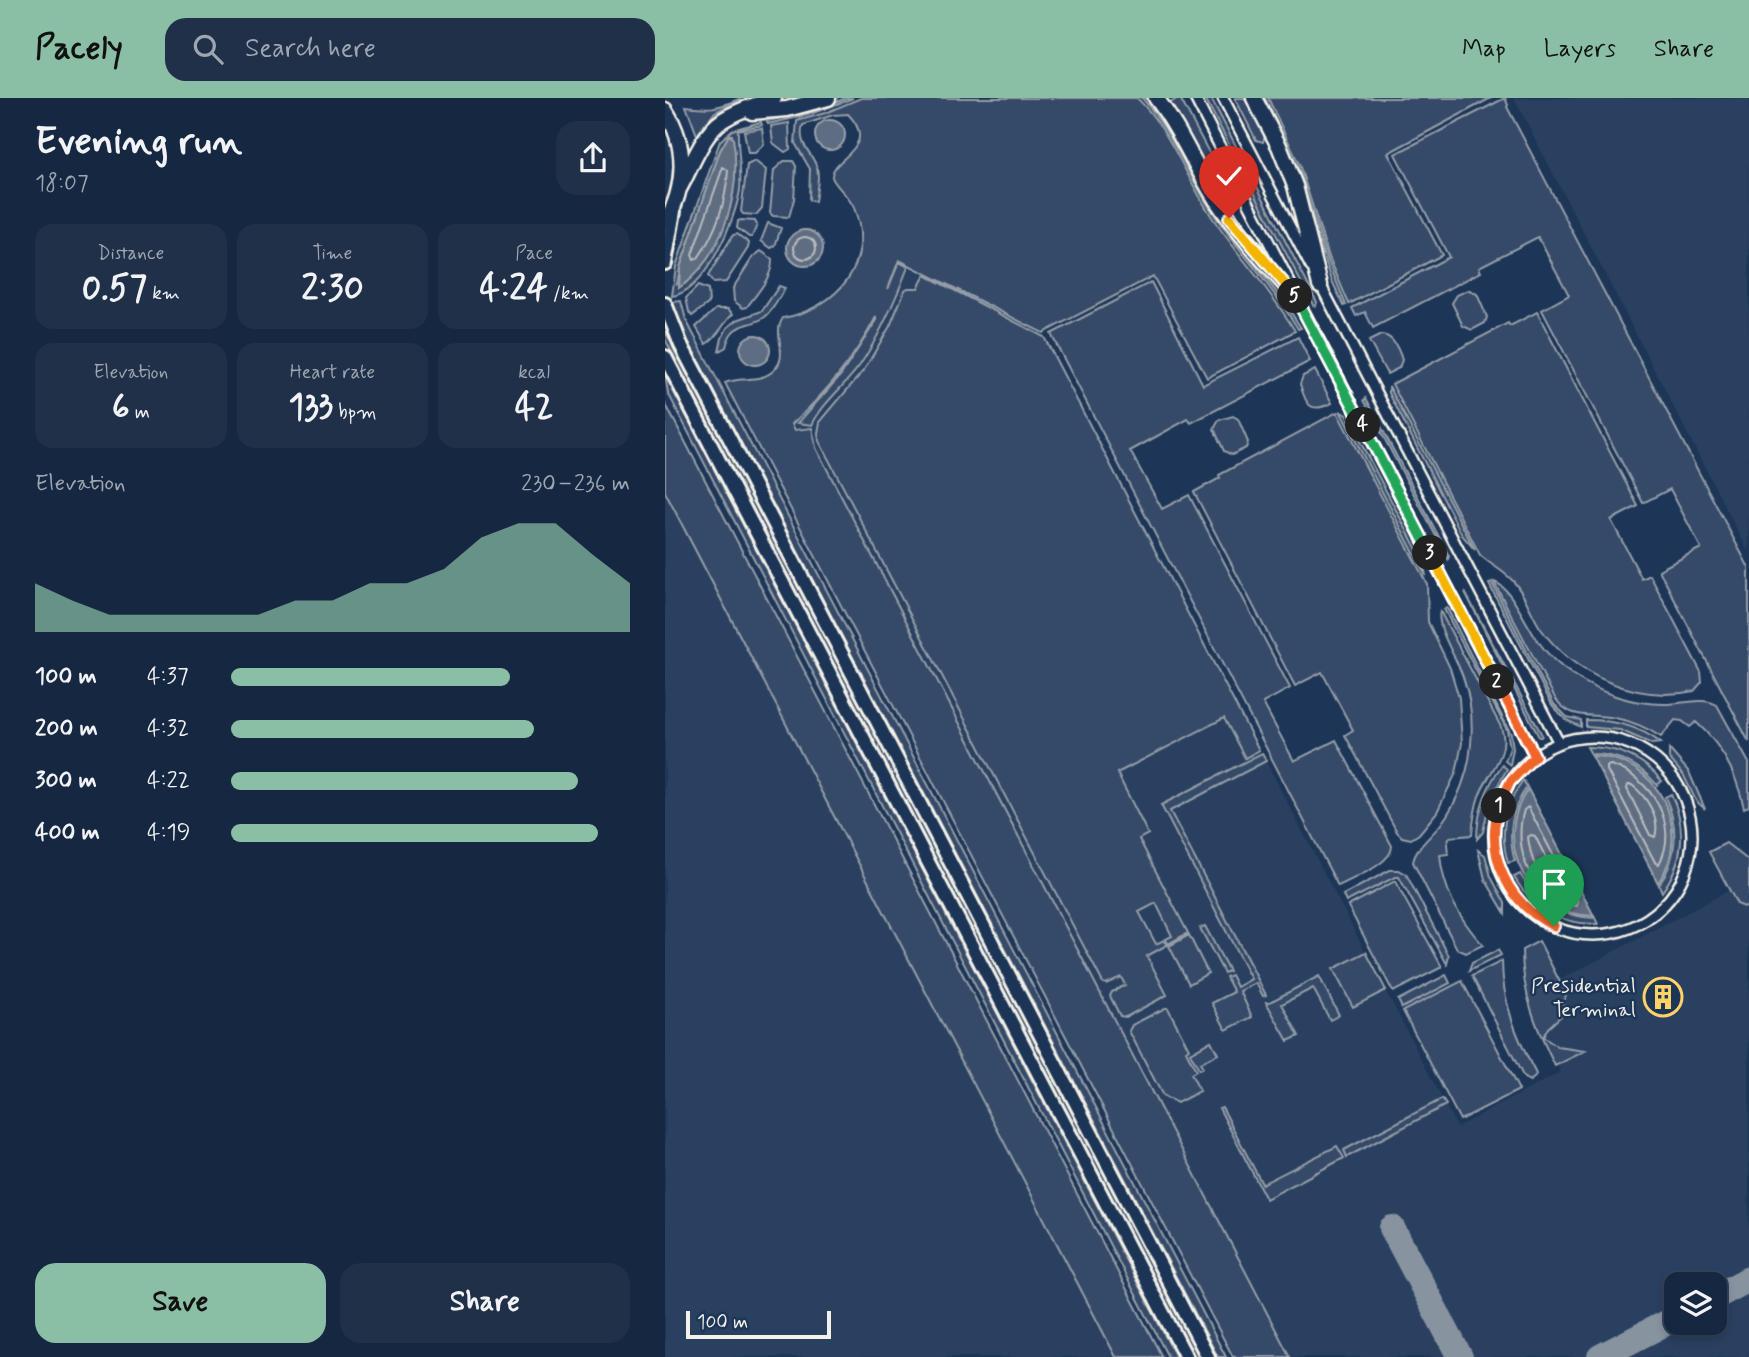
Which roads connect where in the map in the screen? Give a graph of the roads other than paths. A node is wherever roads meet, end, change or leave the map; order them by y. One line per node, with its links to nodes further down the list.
1 (773, 98): 8 (main road)
2 (828, 98): 8 (main road)
3 (1156, 98): 13 (main road)
4 (1195, 98): 13 (street)
5 (1223, 98): 12 (street)
6 (1254, 98): 12 (main road)
7 (665, 110): 9 (main road)
8 (740, 113): 9 (main road)
9 (678, 195): 10 (main road); 11 (street)
10 (665, 223)
11 (665, 262)
12 (1320, 285): 16 (street)
13 (1297, 298): 17 (street)
14 (665, 304): 19 (street)
15 (665, 357): 18 (street)
16 (1559, 743): 17 (street); 17 (street)
17 (1535, 756)
18 (1186, 1357)
19 (1208, 1357)

